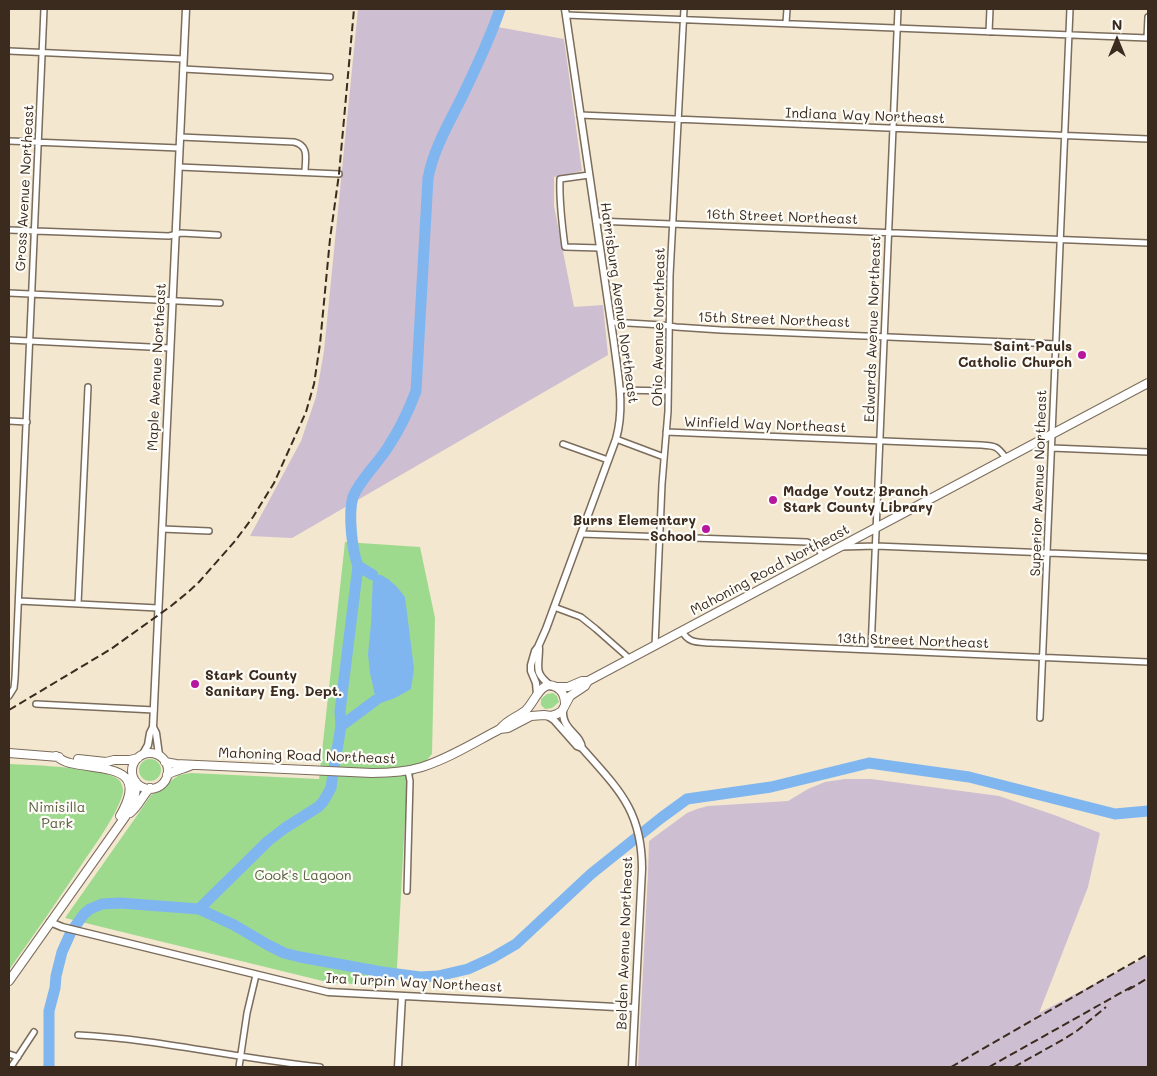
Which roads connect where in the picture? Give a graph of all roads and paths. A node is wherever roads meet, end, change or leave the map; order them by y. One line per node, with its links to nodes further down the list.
1 (44, 9): 17 (street, Gross Avenue Northeast)
2 (186, 9): 18 (street, Maple Avenue Northeast)
3 (684, 9): 10 (street, Ohio Avenue Northeast)
4 (786, 9): 11 (street)
5 (898, 9): 12 (street, Edwards Avenue Northeast)
6 (990, 9): 13 (street)
7 (1070, 9): 14 (street, Superior Avenue Northeast)
8 (565, 12): 10 (street); 21 (street, Harrisburg Avenue Northeast)
9 (1148, 16): 15 (street)
10 (683, 20): 11 (street); 22 (street, Ohio Avenue Northeast)
11 (786, 23): 12 (street)
12 (897, 28): 13 (street); 23 (street, Edwards Avenue Northeast)
13 (989, 32): 14 (street)
14 (1069, 35): 15 (street); 24 (street, Superior Avenue Northeast)
15 (1148, 38)
16 (9, 51): 17 (street)
17 (42, 52): 18 (street); 28 (street, Gross Avenue Northeast)
18 (183, 59): 19 (street, Maple Avenue Northeast)
19 (183, 69): 20 (street); 25 (street, Maple Avenue Northeast)
20 (330, 77)
21 (580, 115): 22 (street, Indiana Way Northeast); 33 (street, Harrisburg Avenue Northeast)
22 (678, 120): 23 (street, Indiana Way Northeast); 35 (street, Ohio Avenue Northeast)
23 (893, 129): 24 (street, Indiana Way Northeast); 38 (street, Edwards Avenue Northeast)
24 (1064, 136): 26 (street, Indiana Way Northeast); 41 (street, Superior Avenue Northeast)
25 (180, 137): 29 (street, Maple Avenue Northeast); 31 (street)
26 (1148, 139)
27 (9, 141): 28 (street)
28 (39, 143): 29 (street); 37 (street, Gross Avenue Northeast)
29 (180, 148): 30 (street, Maple Avenue Northeast)
30 (179, 167): 31 (street); 39 (street, Maple Avenue Northeast)
31 (305, 172): 32 (street)
32 (339, 174)
33 (589, 175): 34 (street, Harrisburg Avenue Northeast); 43 (street)
34 (596, 221): 35 (street, 16th Street Northeast); 43 (street, Harrisburg Avenue Northeast)
35 (673, 223): 38 (street, 16th Street Northeast); 49 (street, Ohio Avenue Northeast)
36 (9, 230): 37 (street)
37 (35, 232): 39 (street); 45 (street, Gross Avenue Northeast)
38 (888, 232): 41 (street, 16th Street Northeast); 50 (street, Edwards Avenue Northeast)
39 (175, 234): 40 (street); 46 (street, Maple Avenue Northeast)
40 (218, 235)
41 (1060, 239): 42 (street, 16th Street Northeast); 53 (street, Superior Avenue Northeast)
42 (1148, 243)
43 (600, 248): 48 (street, Harrisburg Avenue Northeast)
44 (9, 293): 45 (street)
45 (32, 294): 46 (street); 52 (street, Gross Avenue Northeast)
46 (172, 300): 47 (street); 54 (street, Maple Avenue Northeast)
47 (220, 303)
48 (611, 322): 49 (street, 15th Street Northeast); 57 (street, Harrisburg Avenue Northeast)
49 (670, 326): 50 (street, 15th Street Northeast); 58 (street, Ohio Avenue Northeast)
50 (884, 336): 53 (street, 15th Street Northeast); 64 (street, Edwards Avenue Northeast)
51 (9, 340): 52 (street)
52 (30, 341): 54 (street); 60 (street, Gross Avenue Northeast)
53 (1056, 344): 62 (street, Superior Avenue Northeast)
54 (170, 348): 72 (street, Maple Avenue Northeast)
55 (1148, 383): 62 (main road, Mahoning Road Northeast)
56 (88, 387): 82 (street)
57 (620, 390): 58 (street); 63 (street, Harrisburg Avenue Northeast)
58 (668, 392): 61 (street, Ohio Avenue Northeast)
59 (9, 421): 60 (street)
60 (27, 422): 81 (street, Gross Avenue Northeast)
61 (666, 432): 64 (street, Winfield Way Northeast); 68 (street, Ohio Avenue Northeast)
62 (1052, 434): 66 (street, Superior Avenue Northeast); 69 (main road, Mahoning Road Northeast)
63 (616, 440): 68 (street); 70 (street, Harrisburg Avenue Northeast)
64 (880, 441): 69 (street, Winfield Way Northeast); 71 (street, Edwards Avenue Northeast)
65 (563, 444): 70 (street)
66 (1052, 448): 67 (street); 78 (street, Superior Avenue Northeast)
67 (1148, 452)
68 (664, 457): 75 (street, Ohio Avenue Northeast)
69 (1006, 458): 71 (main road, Mahoning Road Northeast)
70 (608, 460): 74 (street, Harrisburg Avenue Northeast)
71 (876, 528): 76 (street, Edwards Avenue Northeast); 77 (main road, Mahoning Road Northeast)
72 (162, 529): 73 (street); 84 (street, Maple Avenue Northeast)
73 (209, 531)
74 (581, 534): 75 (street); 83 (street, Harrisburg Avenue Northeast)
75 (659, 537): 79 (street); 86 (street, Ohio Avenue Northeast)
76 (876, 546): 77 (street); 78 (street); 88 (street, Edwards Avenue Northeast)
77 (839, 547): 79 (main road, Mahoning Road Northeast)
78 (1048, 553): 80 (street); 89 (street, Superior Avenue Northeast)
79 (823, 556): 85 (main road, Mahoning Road Northeast)
80 (1148, 557)
81 (19, 601): 82 (street); 94 (street, Gross Avenue Northeast)
82 (78, 604): 84 (street)
83 (554, 606): 87 (street, Harrisburg Avenue Northeast); 90 (street)
84 (158, 608): 98 (street, Maple Avenue Northeast)
85 (682, 631): 86 (main road, Mahoning Road Northeast); 88 (street, 13th Street Northeast)
86 (655, 646): 90 (main road, Mahoning Road Northeast)
87 (538, 647): 93 (street, Harrisburg Avenue Northeast); 95 (street, Harrisburg Avenue Northeast)
88 (871, 650): 89 (street, 13th Street Northeast)
89 (1043, 657): 91 (street, 13th Street Northeast); 100 (street, Superior Avenue Northeast)
90 (630, 659): 92 (main road, Mahoning Road Northeast)
91 (1148, 662)
92 (588, 682): 93 (main road, Mahoning Road Northeast); 97 (main road, Mahoning Road Northeast)
93 (552, 686): 95 (main road); 97 (main road)
94 (9, 696)
95 (536, 696): 99 (main road); 102 (main road, Mahoning Road Northeast)
96 (36, 704): 98 (street)
97 (564, 706): 99 (main road); 103 (street, Belden Avenue Northeast)
98 (154, 710): 101 (street, Maple Avenue Northeast)
99 (546, 716): 102 (main road, Mahoning Road Northeast); 103 (street, Belden Avenue Northeast)
100 (1040, 718)
101 (153, 727): 105 (street, Maple Avenue Northeast); 107 (street, Maple Avenue Northeast)
102 (500, 728): 111 (main road, Mahoning Road Northeast)
103 (582, 748): 122 (street, Belden Avenue Northeast)
104 (9, 753): 106 (main road)
105 (159, 755): 107 (main road); 109 (main road)
106 (56, 756): 108 (main road); 116 (main road)
107 (140, 756): 108 (main road); 113 (main road)
108 (106, 762): 113 (main road)
109 (165, 762): 110 (main road, Mahoning Road Northeast); 112 (main road)
110 (194, 764): 111 (main road, Mahoning Road Northeast); 112 (main road, Mahoning Road Northeast)
111 (408, 770): 117 (street)
112 (167, 775): 114 (main road)
113 (135, 780): 114 (main road); 115 (main road)
114 (150, 788): 115 (main road)
115 (125, 817): 116 (main road)
116 (106, 844): 118 (main road)
117 (407, 891)
118 (50, 922): 119 (street, Ira Turpin Way Northeast); 120 (main road)
119 (256, 975): 121 (street, Ira Turpin Way Northeast); 126 (street)
120 (9, 982)
121 (402, 996): 122 (street, Ira Turpin Way Northeast); 131 (street)
122 (635, 1008): 132 (street, Belden Avenue Northeast)
123 (34, 1032): 127 (street)
124 (78, 1035): 126 (street)
125 (9, 1054): 127 (street)
126 (240, 1056): 129 (street); 130 (street)
127 (18, 1057): 128 (street)
128 (11, 1067)
129 (239, 1067)
130 (320, 1067)
131 (398, 1067)
132 (632, 1067)

